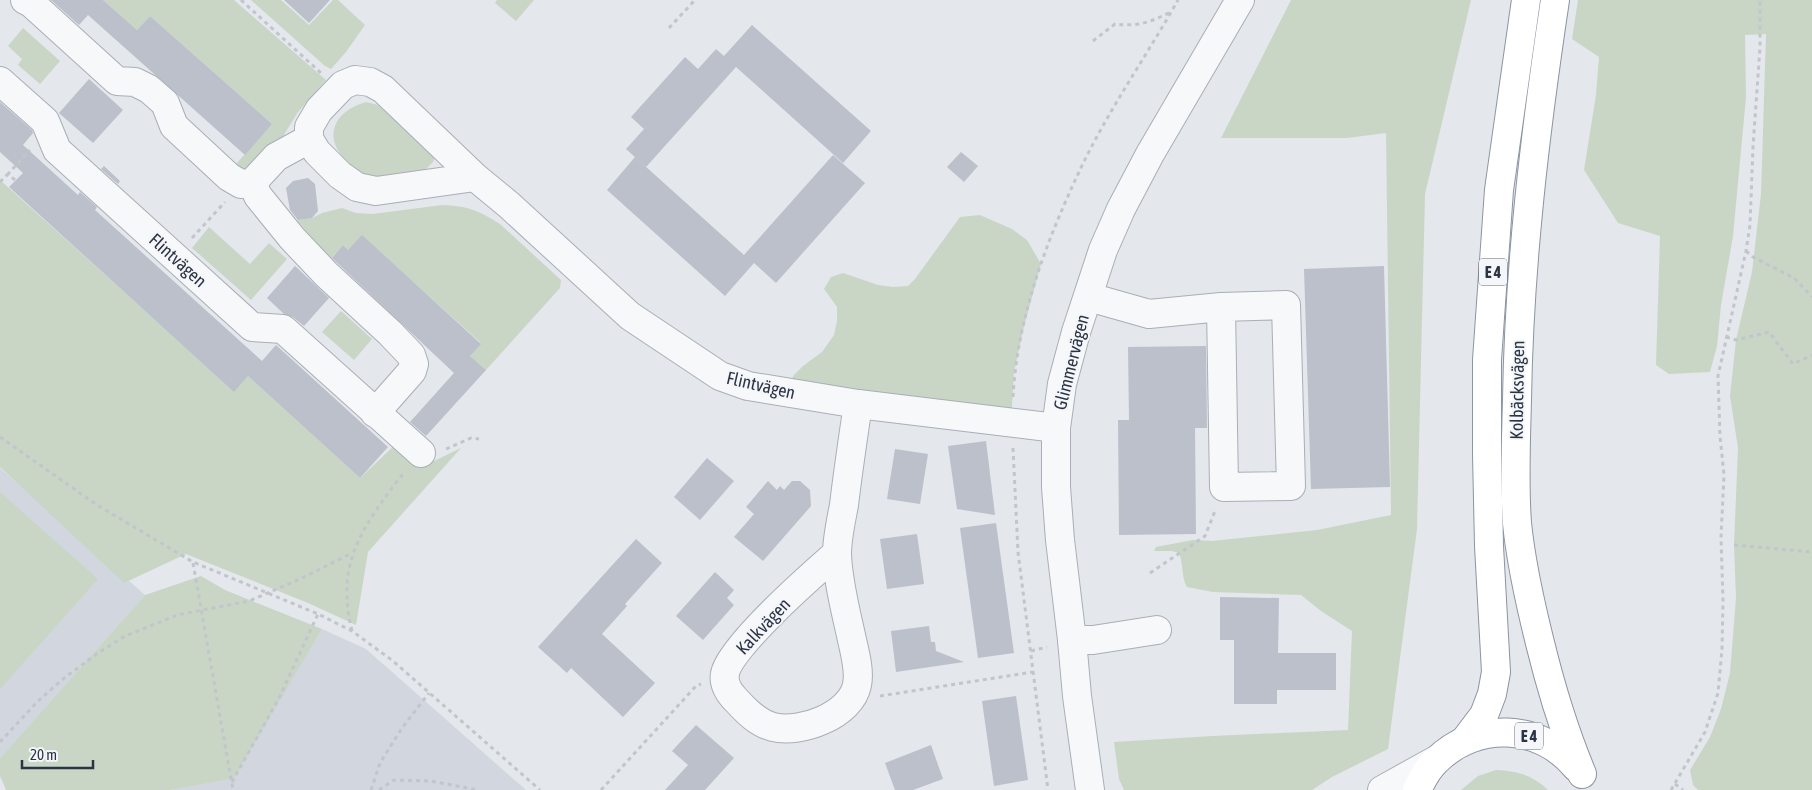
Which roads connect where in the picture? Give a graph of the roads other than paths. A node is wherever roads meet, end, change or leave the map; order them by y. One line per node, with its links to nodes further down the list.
1 (24, 0): 8 (street)
2 (1240, 0): 9 (street, Glimmervägen)
3 (1526, 0): 18 (highway, Kolbäcksvägen / E 4)
4 (1555, 0): 20 (highway, Kolbäcksvägen / E 4)
5 (0, 81): 12 (street, Flintvägen)
6 (309, 138): 7 (street); 7 (street, Flintvägen); 8 (street)
7 (475, 177): 11 (street, Flintvägen)
8 (246, 183): 12 (street)
9 (1089, 297): 10 (street); 13 (street, Glimmervägen)
10 (1220, 307): 10 (street)
11 (858, 404): 13 (street, Flintvägen); 15 (street)
12 (375, 413): 14 (street, Flintvägen)
13 (1056, 428): 17 (street, Glimmervägen)
14 (421, 453)
15 (837, 553): 15 (street, Kalkvägen)
16 (1157, 630): 17 (street)
17 (1072, 640): 21 (street, Glimmervägen)
18 (1465, 740): 19 (highway, E 4); 20 (highway, E 4)
19 (1436, 760): 22 (street); 23 (highway, E 4)
20 (1586, 782)
21 (1090, 790)
22 (1382, 790)
23 (1417, 790)

